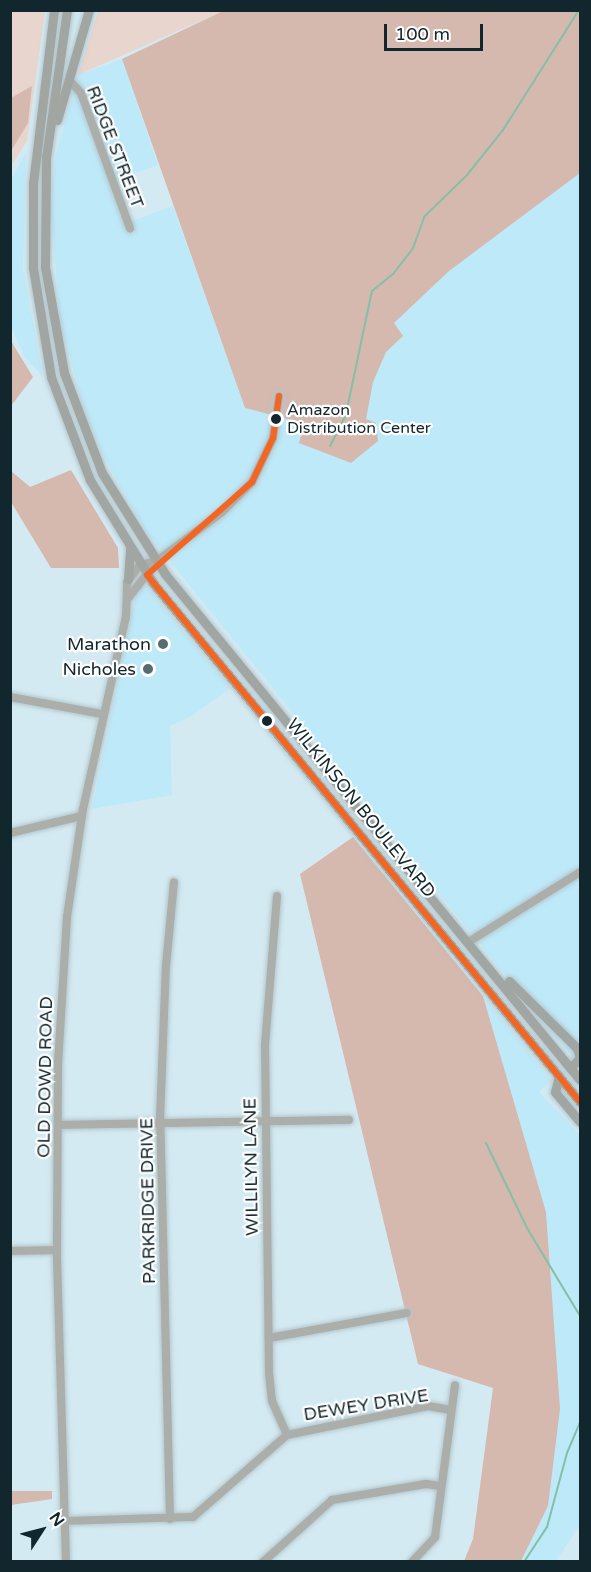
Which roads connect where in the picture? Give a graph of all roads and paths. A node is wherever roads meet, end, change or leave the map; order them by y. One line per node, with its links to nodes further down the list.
1 (54, 10): 8 (main road, WILKINSON BOULEVARD)
2 (67, 10): 5 (main road, WILKINSON BOULEVARD)
3 (89, 10): 4 (main road)
4 (69, 80): 5 (main road); 6 (street, RIDGE STREET)
5 (46, 157): 7 (main road, WILKINSON BOULEVARD)
6 (130, 228)
7 (48, 293): 8 (main road); 11 (main road, WILKINSON BOULEVARD)
8 (35, 296): 10 (main road, WILKINSON BOULEVARD)
9 (279, 396): 11 (street, OLD DOWD ROAD)
10 (129, 549): 12 (main road, WILKINSON BOULEVARD); 14 (main road)
11 (157, 561): 12 (street, OLD DOWD ROAD); 13 (street, OLD DOWD ROAD); 23 (main road, WILKINSON BOULEVARD)
12 (140, 565): 13 (main road, WILKINSON BOULEVARD); 14 (street)
13 (147, 575): 15 (street, OLD DOWD ROAD); 26 (main road, WILKINSON BOULEVARD)
14 (128, 579): 15 (street, OLD DOWD ROAD)
15 (129, 599): 17 (street, OLD DOWD ROAD)
16 (10, 697): 17 (street)
17 (102, 714): 18 (street, OLD DOWD ROAD)
18 (82, 816): 19 (street); 33 (street, OLD DOWD ROAD)
19 (10, 833)
20 (580, 872): 23 (street)
21 (174, 882): 32 (street, PARKRIDGE DRIVE)
22 (277, 896): 30 (street, WILLILYN LANE)
23 (470, 941): 24 (main road, WILKINSON BOULEVARD)
24 (480, 952): 25 (main road, WILKINSON BOULEVARD); 25 (main road)
25 (570, 1068): 26 (street); 27 (main road, WILKINSON BOULEVARD)
26 (559, 1076): 28 (main road, WILKINSON BOULEVARD); 31 (main road)
27 (580, 1080)
28 (580, 1102)
29 (349, 1120): 30 (street)
30 (265, 1122): 32 (street); 37 (street, WILLILYN LANE)
31 (580, 1122)
32 (161, 1124): 33 (street); 42 (street, PARKRIDGE DRIVE)
33 (58, 1125): 34 (street, OLD DOWD ROAD)
34 (57, 1250): 35 (street); 43 (street, OLD DOWD ROAD)
35 (10, 1251)
36 (407, 1313): 37 (street)
37 (268, 1338): 40 (street, WILLILYN LANE)
38 (455, 1385): 39 (street, DEWEY DRIVE)
39 (451, 1410): 40 (street, DEWEY DRIVE); 41 (street, DEWEY DRIVE)
40 (288, 1435): 42 (street, DEWEY DRIVE)
41 (441, 1486): 45 (street); 46 (street, DEWEY DRIVE)
42 (170, 1519): 43 (street, DEWEY DRIVE)
43 (65, 1521): 44 (street, OLD DOWD ROAD)
44 (66, 1562)
45 (263, 1562)
46 (411, 1562)

